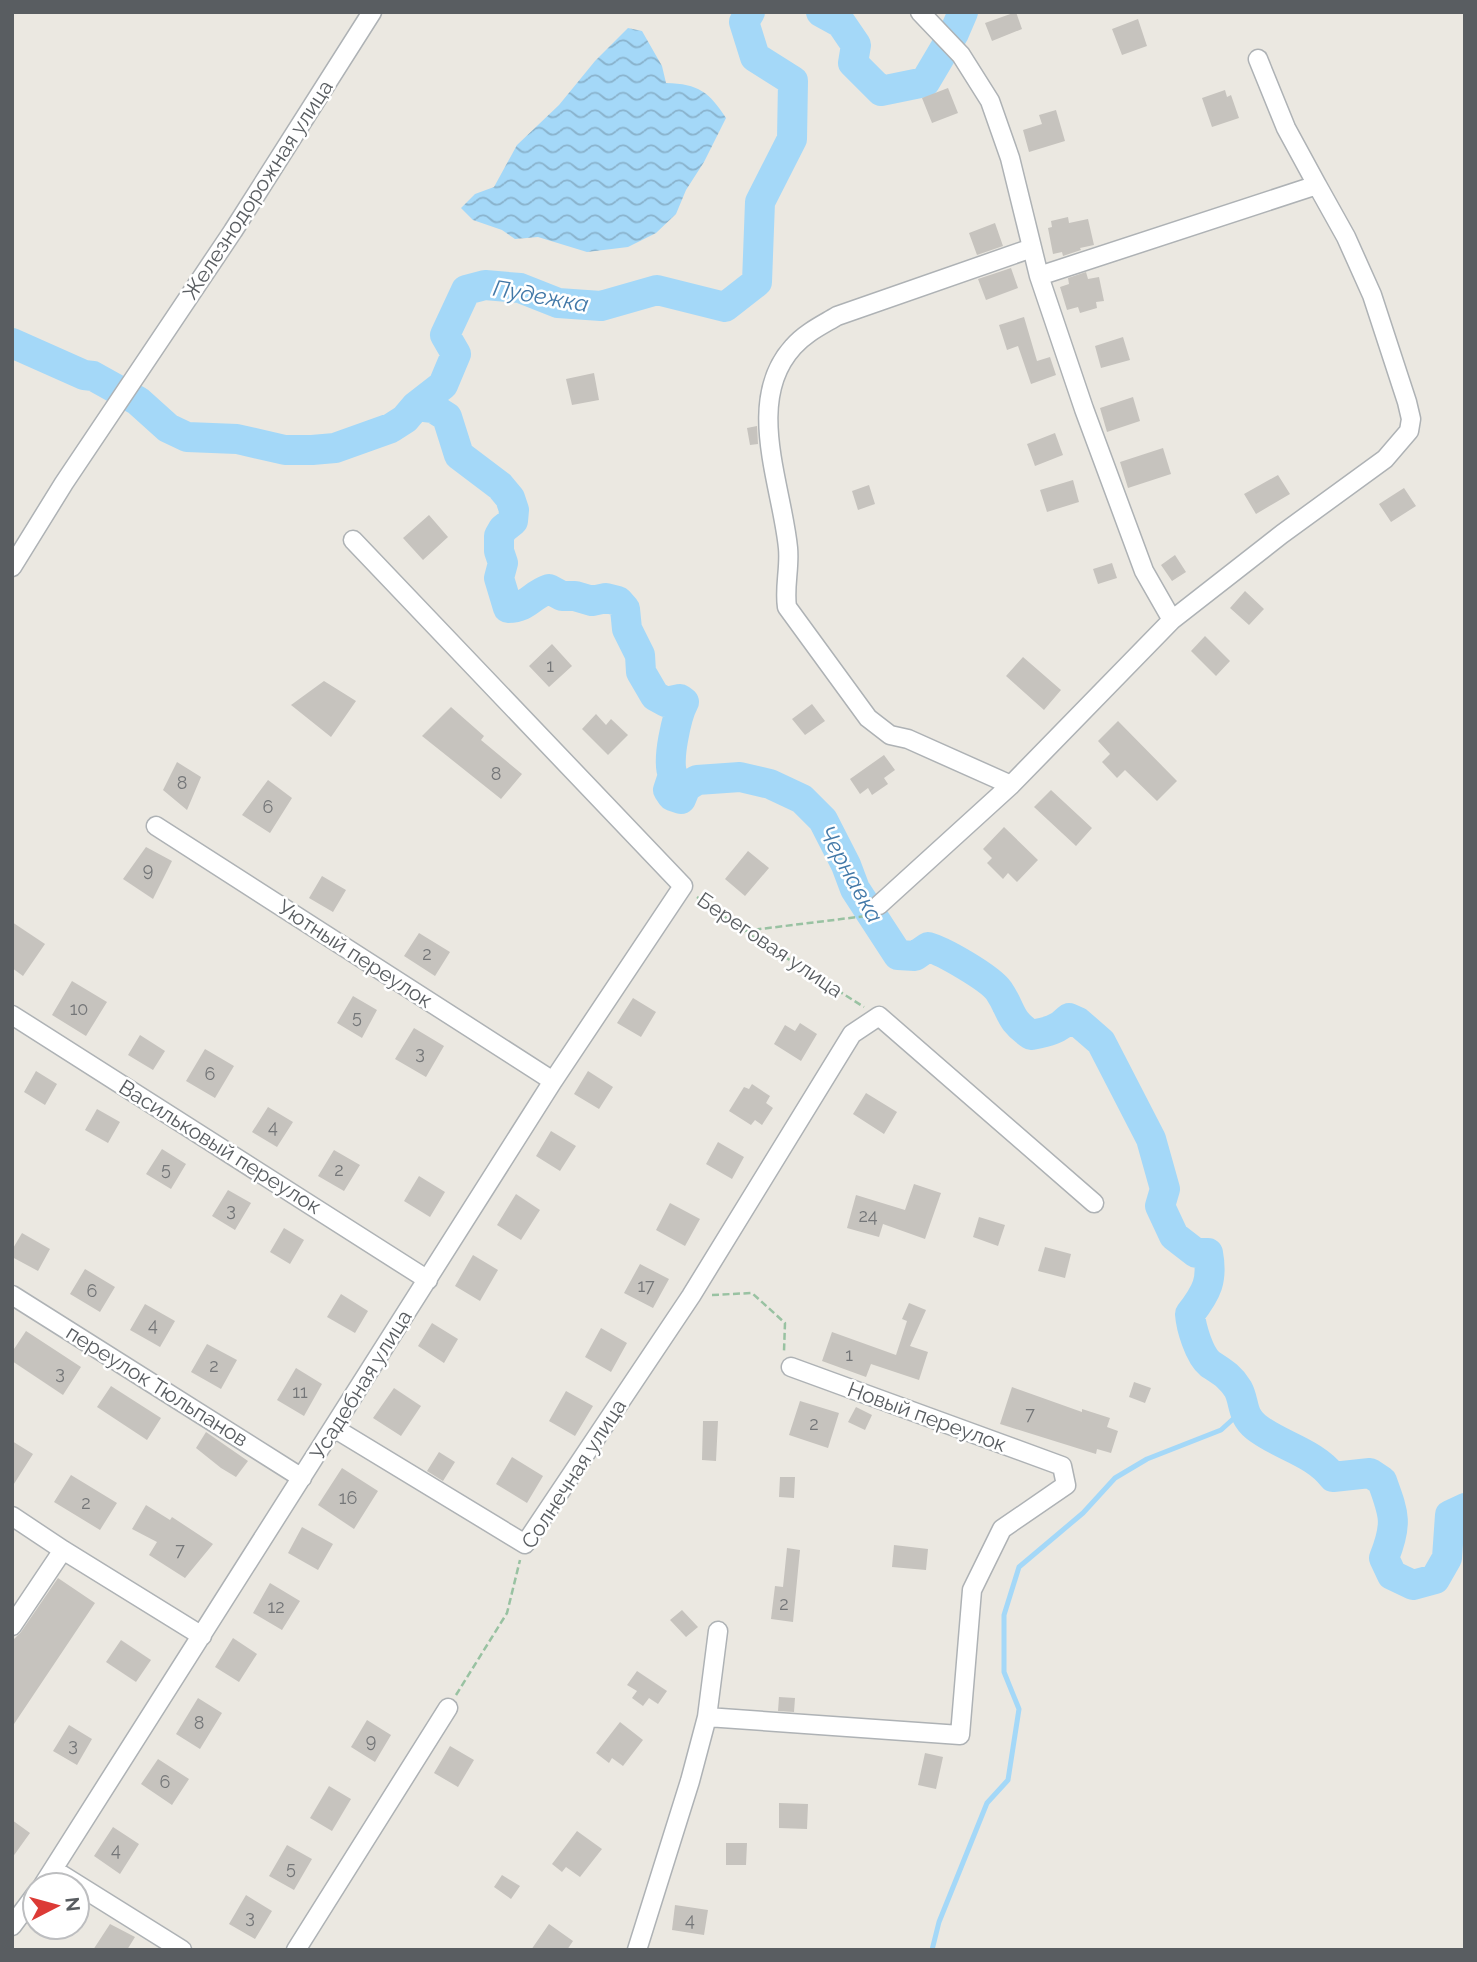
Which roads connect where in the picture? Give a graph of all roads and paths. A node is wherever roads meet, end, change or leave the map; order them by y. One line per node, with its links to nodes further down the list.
1 (372, 12): 8 (street, Железнодорожная улица)
2 (920, 12): 5 (street)
3 (1258, 59): 4 (street)
4 (1317, 185): 6 (street); 9 (street)
5 (1032, 248): 6 (street); 10 (street)
6 (1039, 276): 9 (street)
7 (353, 540): 12 (street, Береговая улица)
8 (12, 567)
9 (1172, 621): 10 (street)
10 (1011, 785): 13 (street)
11 (156, 826): 18 (street, Уютный переулок)
12 (683, 886): 15 (path, Береговая улица); 18 (street, Усадебная улица)
13 (879, 905)
14 (864, 918): 15 (path)
15 (744, 931): 17 (path, Береговая улица)
16 (12, 1015): 20 (street, Васильковый переулок)
17 (879, 1016): 19 (street); 22 (street, Солнечная улица)
18 (553, 1081): 20 (street, Усадебная улица)
19 (1094, 1203)
20 (428, 1280): 24 (street, Усадебная улица)
21 (12, 1295): 25 (street, переулок Тюльпанов)
22 (691, 1296): 23 (path); 27 (street, Солнечная улица)
23 (791, 1367): 33 (street, Новый переулок)
24 (334, 1427): 25 (street, Усадебная улица); 27 (street)
25 (302, 1478): 31 (street, Усадебная улица)
26 (12, 1516): 28 (street)
27 (525, 1544): 32 (path, Солнечная улица)
28 (63, 1550): 29 (street); 31 (street)
29 (12, 1626)
30 (719, 1631): 33 (street)
31 (202, 1636): 34 (street, Усадебная улица)
32 (447, 1708): 36 (street)
33 (707, 1717): 37 (street)
34 (54, 1870): 35 (street)
35 (182, 1950)
36 (296, 1950)
37 (636, 1950)

